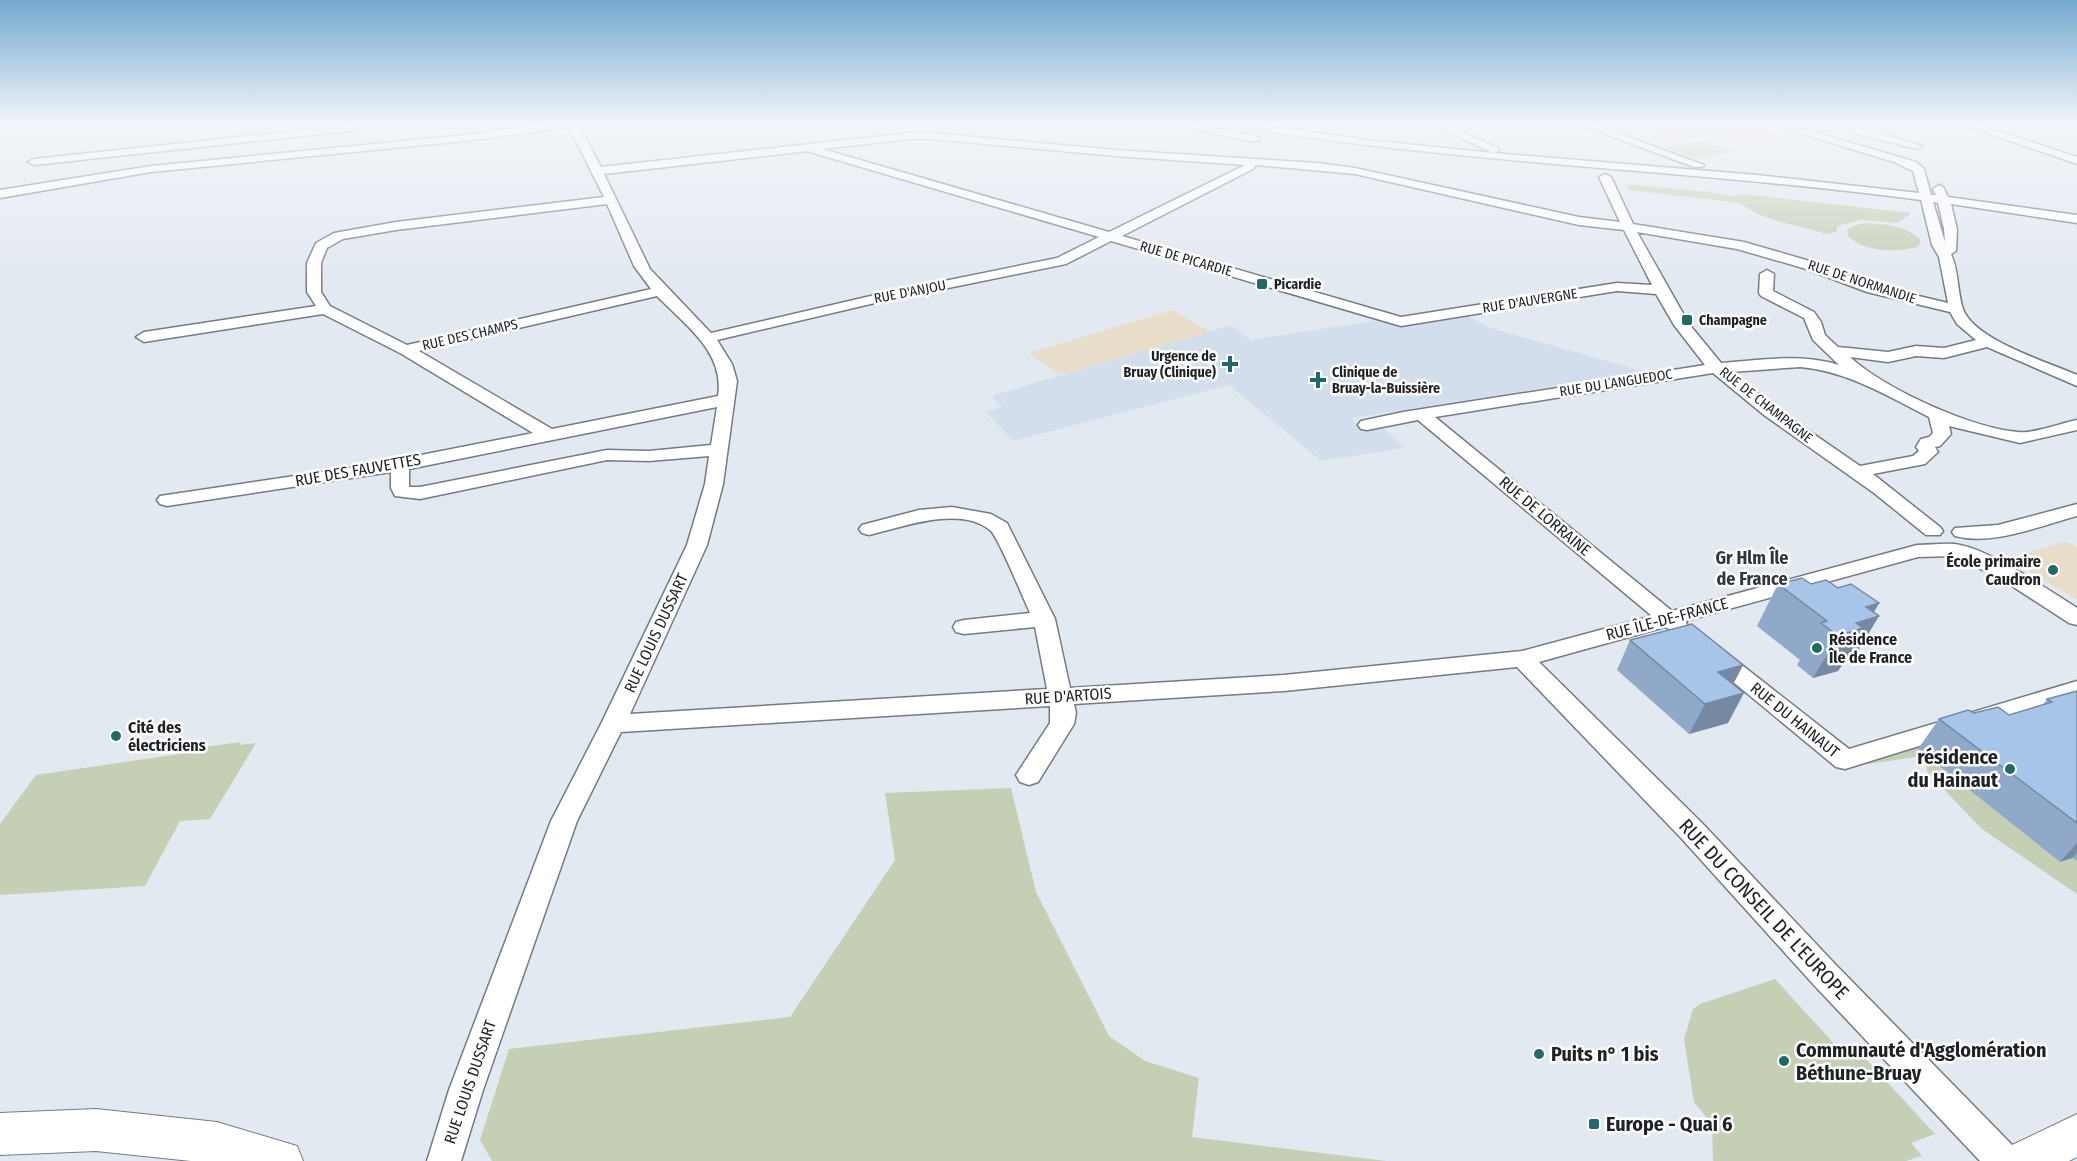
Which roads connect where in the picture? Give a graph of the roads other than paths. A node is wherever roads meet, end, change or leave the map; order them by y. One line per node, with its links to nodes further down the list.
1 (91, 178): 11 (street)
2 (600, 178): 12 (street, RUE LOUIS DUSSART)
3 (908, 178): 18 (street, RUE DE PICARDIE)
4 (1228, 178): 18 (street, RUE D'ANJOU)
5 (1383, 178): 16 (street, RUE DE NORMANDIE)
6 (1598, 178): 10 (street)
7 (1745, 178): 13 (street)
8 (1921, 178): 13 (street)
9 (1934, 178): 14 (street)
10 (1606, 179): 13 (street); 16 (street, RUE DE CHAMPAGNE)
11 (0, 194)
12 (611, 200): 22 (street, RUE LOUIS DUSSART); 23 (street)
13 (1929, 203): 14 (street); 19 (street)
14 (1945, 206): 15 (street); 17 (street); 19 (street)
15 (2077, 219)
16 (1628, 228): 21 (street, RUE DE CHAMPAGNE); 24 (street, RUE DE NORMANDIE)
17 (2077, 232)
18 (1110, 237): 25 (street, RUE DE PICARDIE); 28 (street, RUE D'ANJOU)
19 (1946, 256): 24 (street)
20 (1767, 274): 27 (street)
21 (1659, 290): 25 (street, RUE D'AUVERGNE); 33 (street, RUE DE CHAMPAGNE)
22 (660, 291): 28 (street, RUE LOUIS DUSSART); 30 (street, RUE DES CHAMPS)
23 (325, 309): 26 (street); 30 (street, RUE DES CHAMPS)
24 (1956, 309): 29 (street)
25 (1401, 322)
26 (144, 337)
27 (1818, 337): 31 (street); 32 (street)
28 (707, 339): 36 (street, RUE LOUIS DUSSART)
29 (1989, 342): 31 (street); 35 (street)
30 (405, 350): 41 (street)
31 (1834, 351): 34 (street)
32 (1800, 362): 33 (street, RUE DU LANGUEDOC); 34 (street, RUE DU LANGUEDOC)
33 (1717, 368): 37 (street, RUE DU LANGUEDOC); 44 (street, RUE DE CHAMPAGNE)
34 (1865, 378): 38 (street)
35 (2077, 381)
36 (726, 400): 41 (street, RUE DES FAUVETTES); 42 (street, RUE LOUIS DUSSART)
37 (1421, 414): 39 (street, RUE DU LANGUEDOC); 54 (street, RUE DE LORRAINE)
38 (1937, 414): 40 (street); 44 (street)
39 (1367, 425)
40 (2077, 425)
41 (549, 435): 43 (street, RUE DES FAUVETTES)
42 (718, 450): 43 (street); 59 (street, RUE LOUIS DUSSART)
43 (400, 464): 45 (street, RUE DES FAUVETTES)
44 (1856, 472): 46 (street, RUE DE CHAMPAGNE)
45 (167, 500)
46 (1905, 506): 49 (street, RUE DE CHAMPAGNE); 50 (street, RUE DE CHAMPAGNE)
47 (2077, 510): 50 (street)
48 (869, 529): 52 (street)
49 (1932, 533): 50 (street, RUE DE CHAMPAGNE); 51 (street)
50 (1966, 543): 51 (street, RUE ÎLE-DE-FRANCE); 53 (street)
51 (1917, 551): 54 (street, RUE ÎLE-DE-FRANCE)
52 (1044, 618): 55 (street); 58 (street)
53 (2077, 618)
54 (1668, 619): 56 (street, RUE ÎLE-DE-FRANCE); 57 (street, RUE DU HAINAUT)
55 (964, 627)
56 (1522, 659): 58 (street, RUE D'ARTOIS); 65 (street, RUE DU CONSEIL DE L'EUROPE)
57 (2077, 689)
58 (1060, 697): 59 (street, RUE D'ARTOIS); 60 (street)
59 (613, 724): 64 (street, RUE LOUIS DUSSART)
60 (1029, 775)
61 (0, 1134): 63 (main road)
62 (2077, 1135): 66 (main road)
63 (282, 1161)
64 (444, 1161)
65 (2004, 1161)
66 (2025, 1161)

